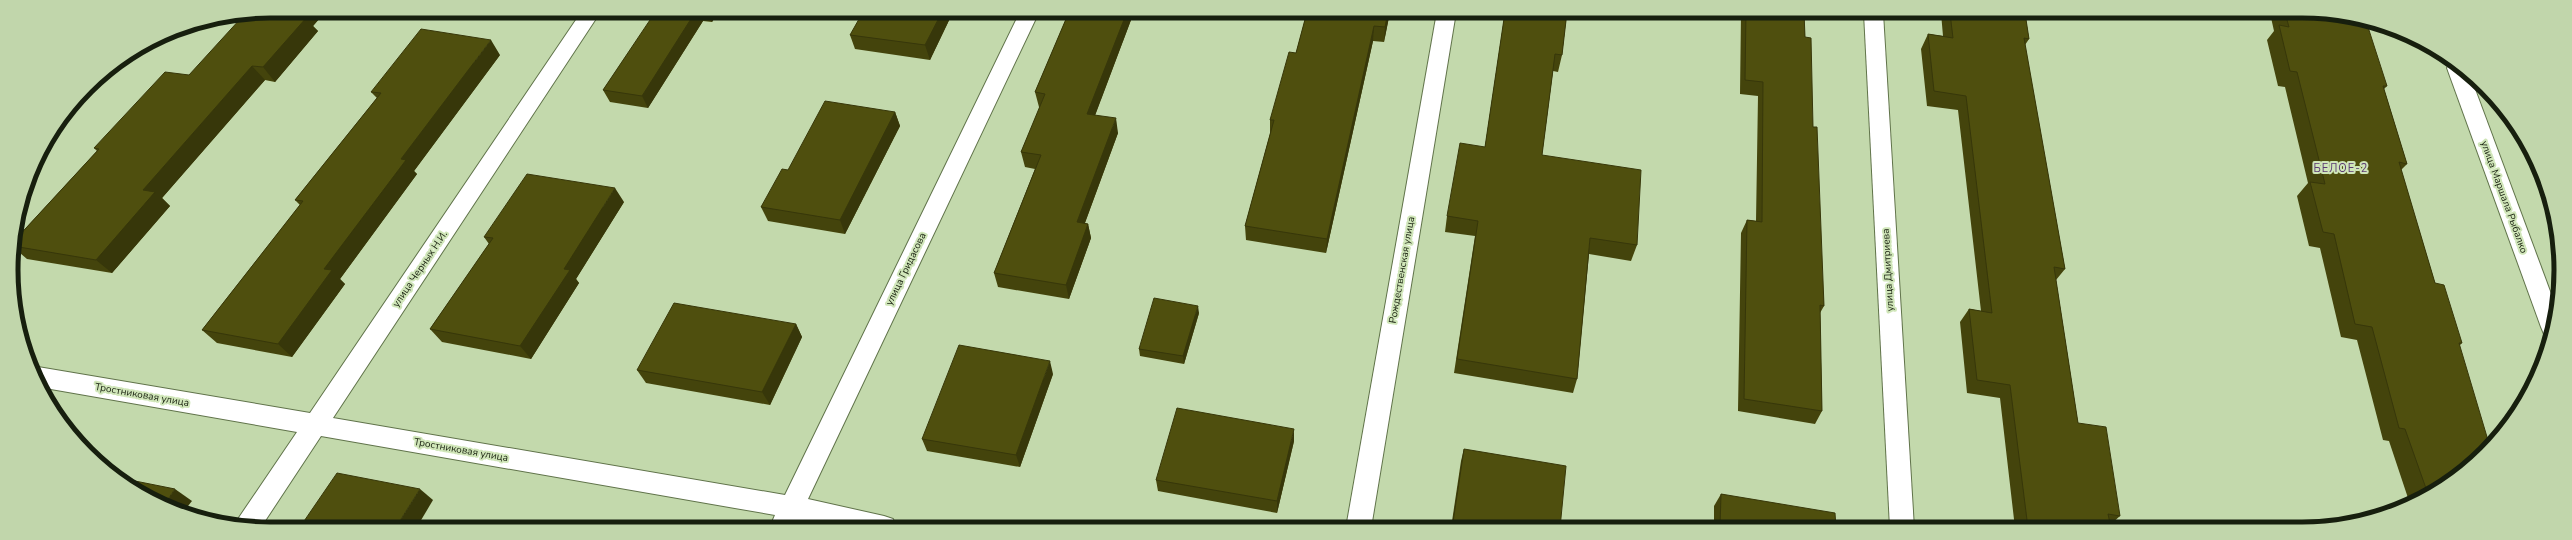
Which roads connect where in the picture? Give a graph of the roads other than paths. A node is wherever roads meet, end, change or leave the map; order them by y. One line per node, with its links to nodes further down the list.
1 (587, 18): 8 (street, улица Черных Н.И.)
2 (1027, 18): 9 (street, улица Гридасова)
3 (1446, 18): 12 (street, Рождественская улица)
4 (1873, 18): 13 (street, улица Дмитриева)
5 (2458, 72): 6 (street, улица Маршала Рыбалко)
6 (2549, 319)
7 (42, 378): 8 (street, Тростниковая улица)
8 (316, 425): 9 (street, Тростниковая улица); 10 (street, улица Черных Н.И.)
9 (787, 517): 11 (street, Тростниковая улица)
10 (251, 521)
11 (836, 522)
12 (1359, 522)
13 (1902, 522)

